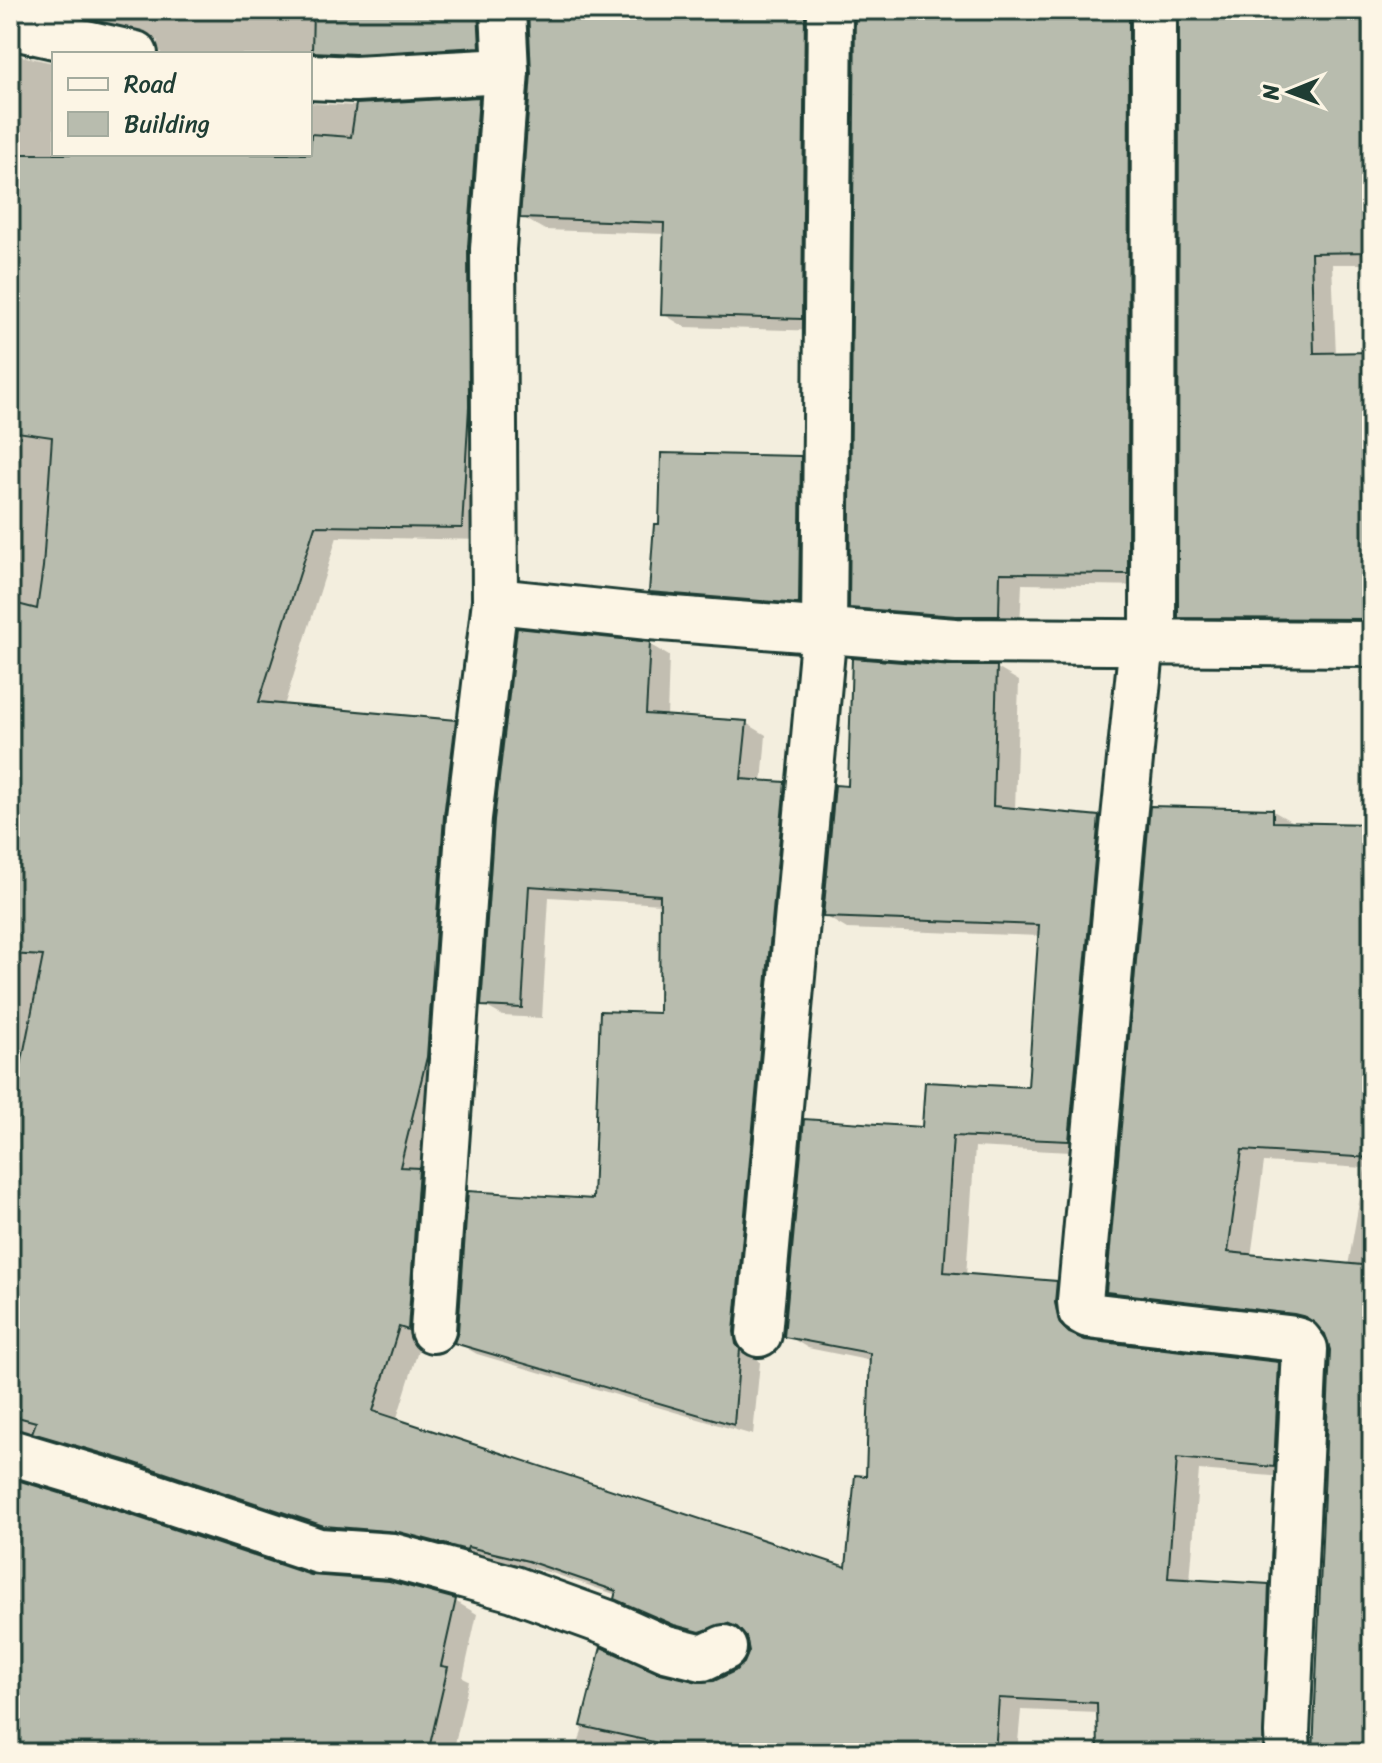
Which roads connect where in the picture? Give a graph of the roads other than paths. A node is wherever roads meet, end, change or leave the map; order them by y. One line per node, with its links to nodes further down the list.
1 (503, 10): 6 (street)
2 (830, 10): 9 (street)
3 (1154, 10): 10 (street)
4 (10, 26): 5 (street)
5 (126, 52)
6 (506, 71): 7 (street); 8 (street)
7 (312, 77)
8 (495, 601): 9 (street); 12 (street)
9 (824, 629): 10 (street); 13 (street)
10 (1148, 641): 11 (street); 16 (street)
11 (1372, 644)
12 (433, 1330)
13 (759, 1334)
14 (10, 1452): 15 (street)
15 (724, 1648)
16 (1288, 1753)

